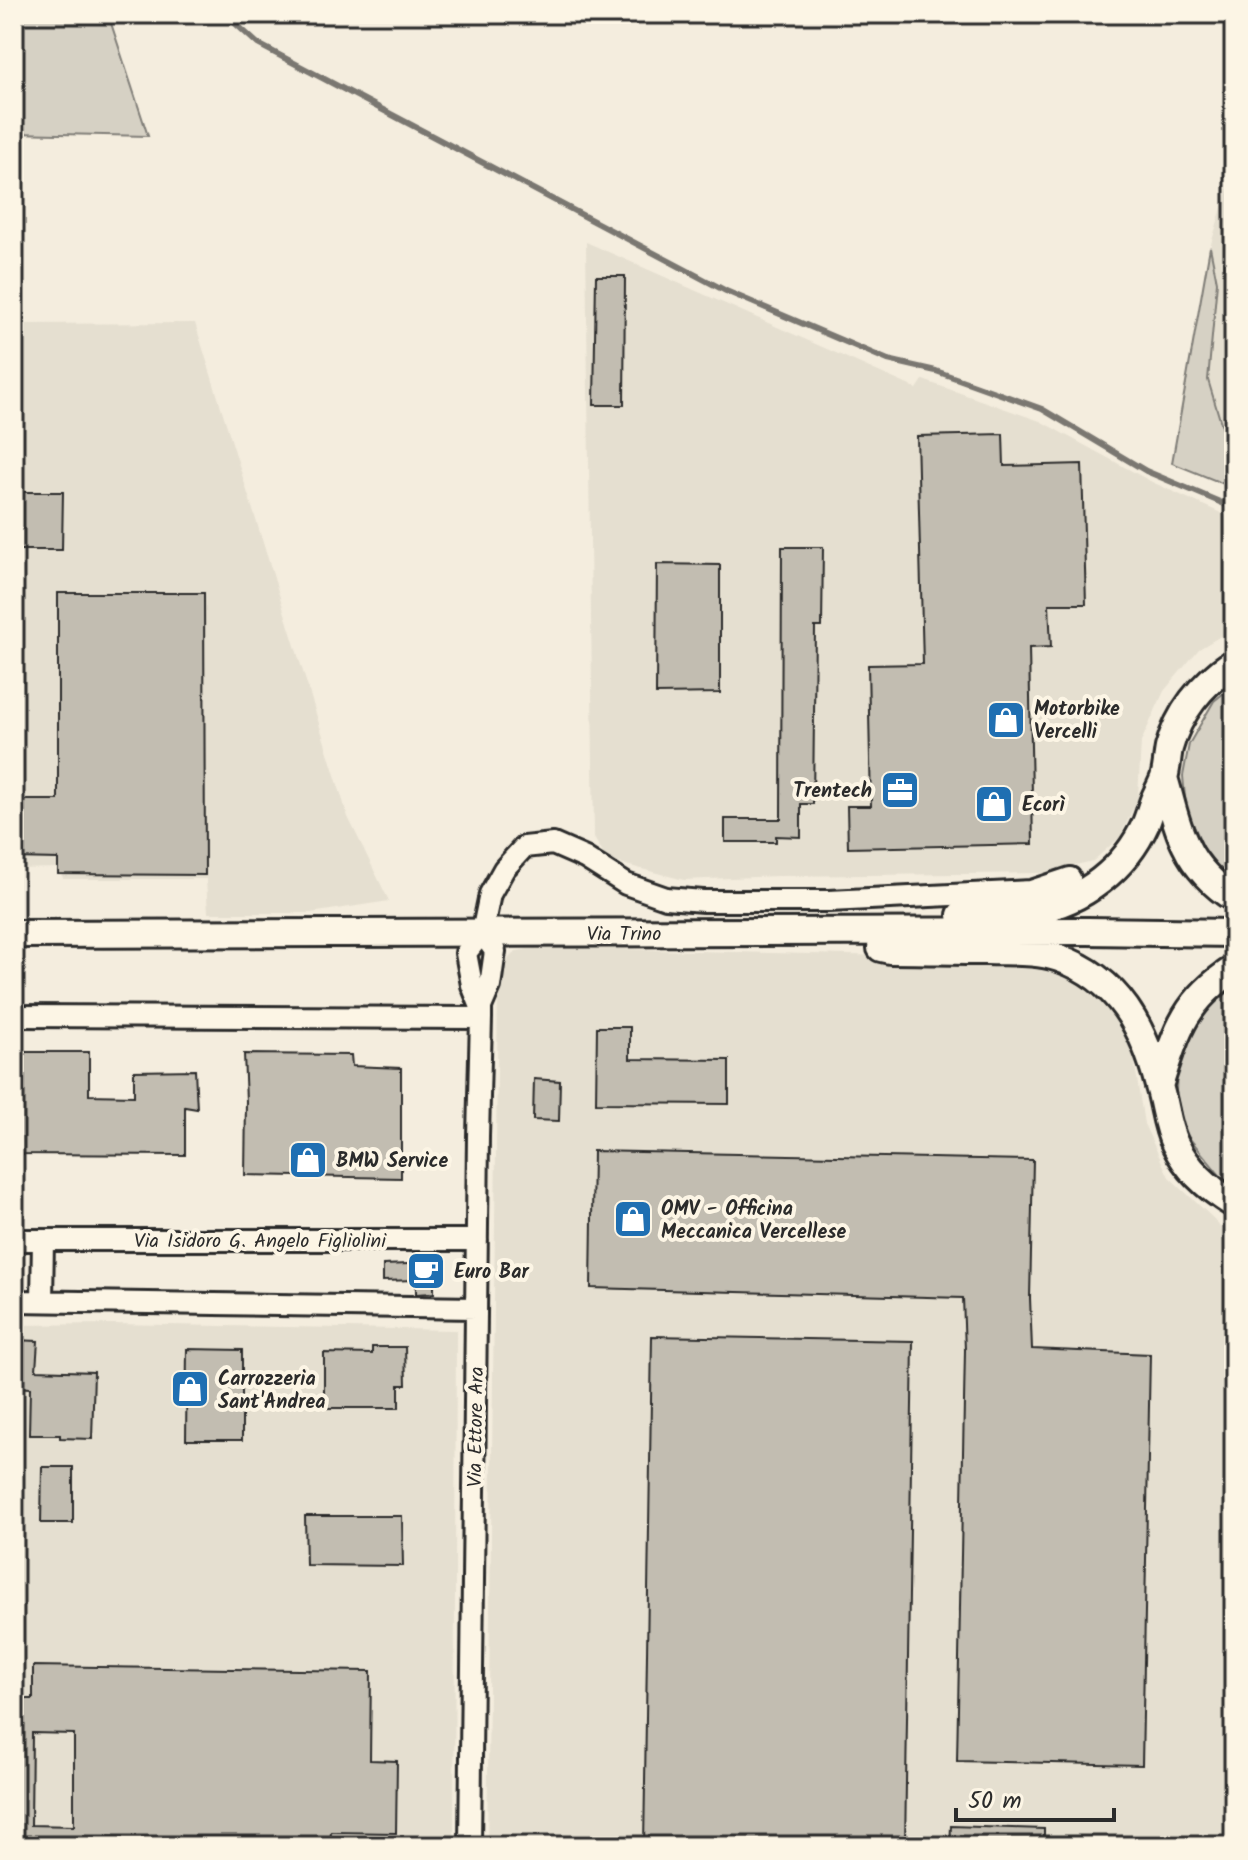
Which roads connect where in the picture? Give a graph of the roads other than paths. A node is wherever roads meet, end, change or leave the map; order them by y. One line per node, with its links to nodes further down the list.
1 (1234, 662): 2 (main road)
2 (1164, 778): 4 (main road); 6 (main road)
3 (1070, 878): 5 (street)
4 (1234, 898)
5 (482, 933): 6 (main road, Via Trino); 8 (main road, Via Trino); 10 (street, Via Ettore Ara)
6 (815, 933): 7 (main road, Via Trino); 12 (main road)
7 (1234, 933)
8 (14, 934)
9 (1234, 969): 12 (main road)
10 (481, 1012): 11 (street); 16 (street, Via Ettore Ara)
11 (14, 1016)
12 (1159, 1086): 13 (main road)
13 (1234, 1204)
14 (14, 1240): 15 (street, Via Isidoro G. Angelo Figliolini)
15 (43, 1240): 16 (street, Via Isidoro G. Angelo Figliolini); 18 (street)
16 (477, 1240): 19 (street, Via Ettore Ara)
17 (14, 1301): 18 (street)
18 (42, 1301): 19 (street)
19 (476, 1308): 20 (street, Via Ettore Ara)
20 (470, 1846)

